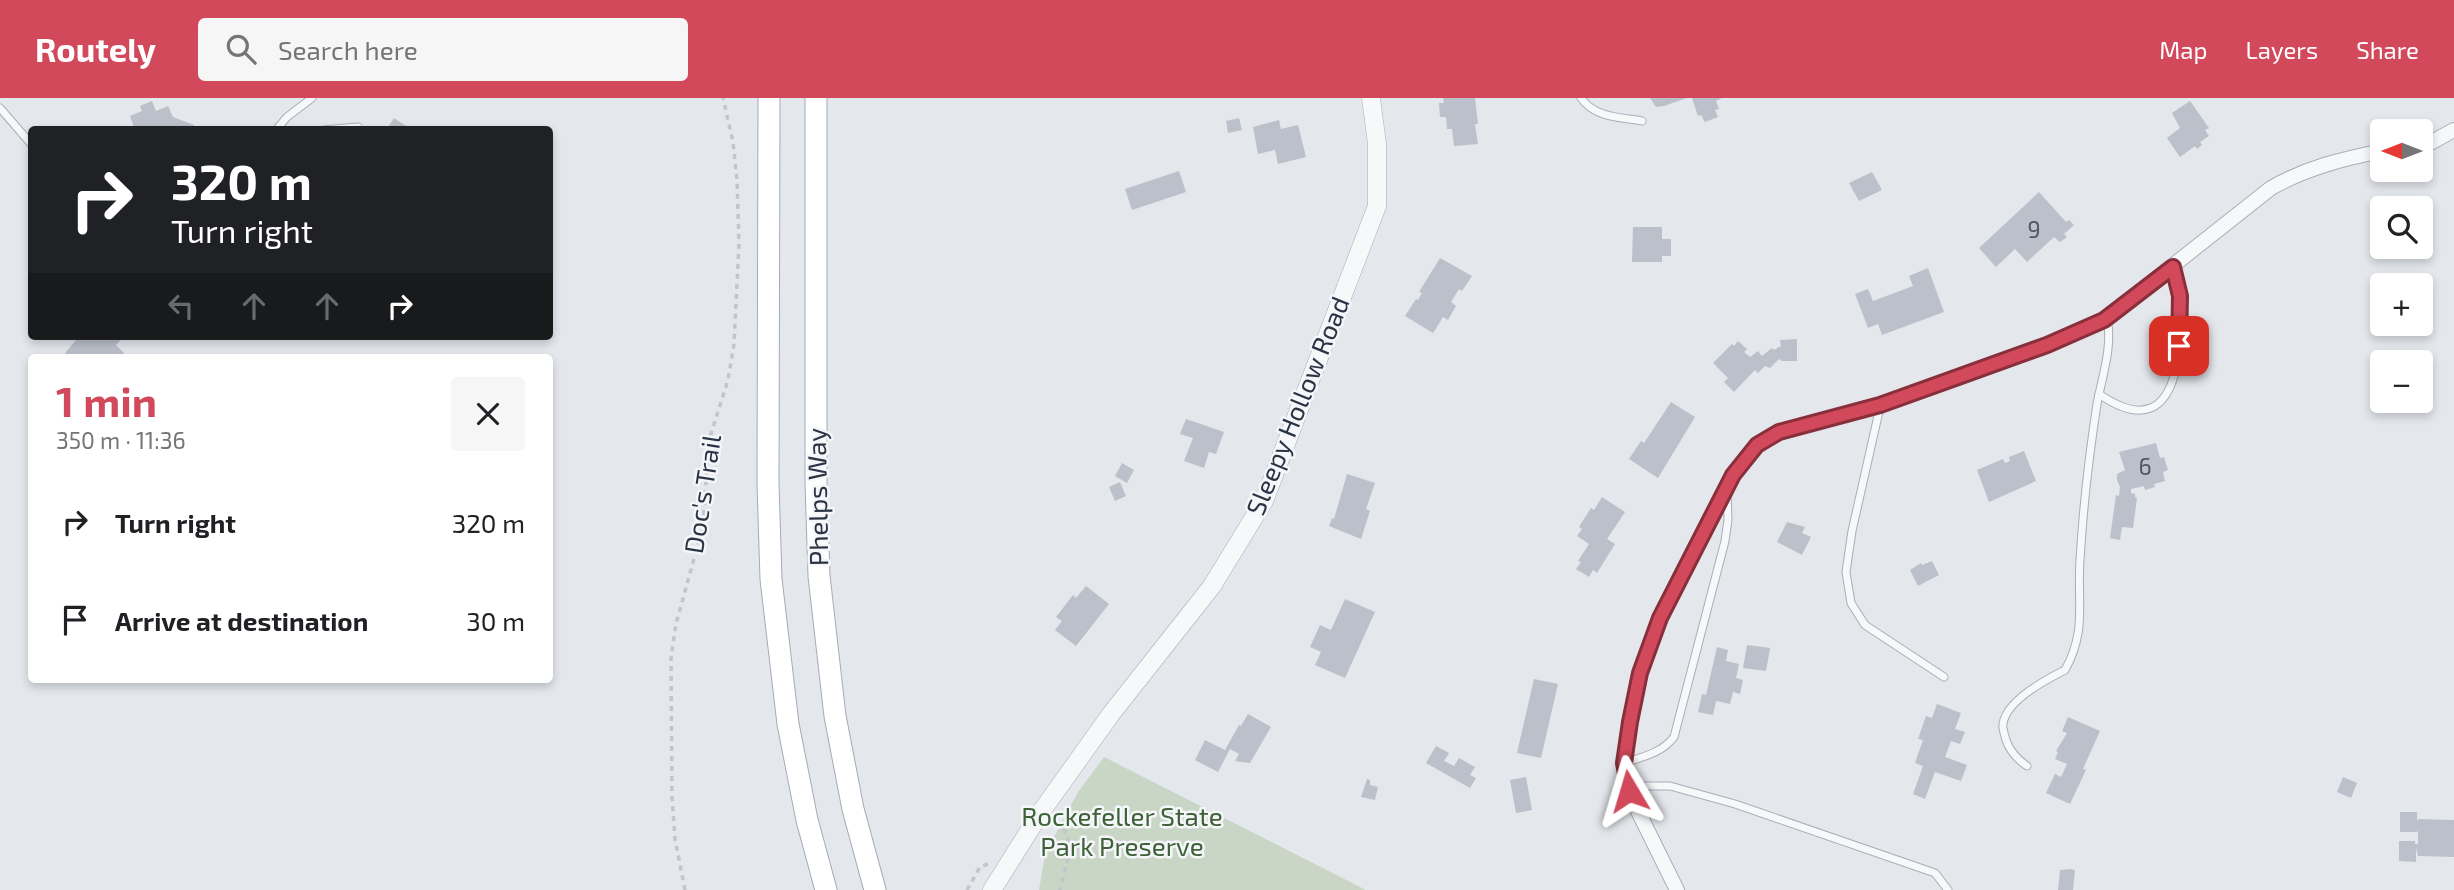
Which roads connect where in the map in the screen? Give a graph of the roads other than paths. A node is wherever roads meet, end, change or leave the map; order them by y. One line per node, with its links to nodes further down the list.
1 (312, 98): 8 (lane)
2 (769, 98): 22 (main road, Phelps Way)
3 (816, 98): 23 (main road, Phelps Way)
4 (1371, 98): 24 (street, Sleepy Hollow Road)
5 (1581, 98): 7 (lane)
6 (0, 108): 10 (lane)
7 (1642, 121)
8 (279, 126)
9 (2454, 130): 11 (street)
10 (28, 140)
11 (2433, 141)
12 (2370, 153): 13 (street)
13 (2173, 267): 14 (street); 15 (lane)
14 (2107, 318): 15 (lane); 16 (street)
15 (2099, 394): 20 (lane)
16 (1880, 405): 17 (street); 18 (lane)
17 (1727, 487): 19 (street); 19 (lane)
18 (1944, 677)
19 (1624, 763): 21 (street)
20 (2027, 766)
21 (1629, 791): 25 (street); 26 (lane)
22 (826, 890)
23 (875, 890)
24 (992, 890)
25 (1677, 890)
26 (1948, 890)

